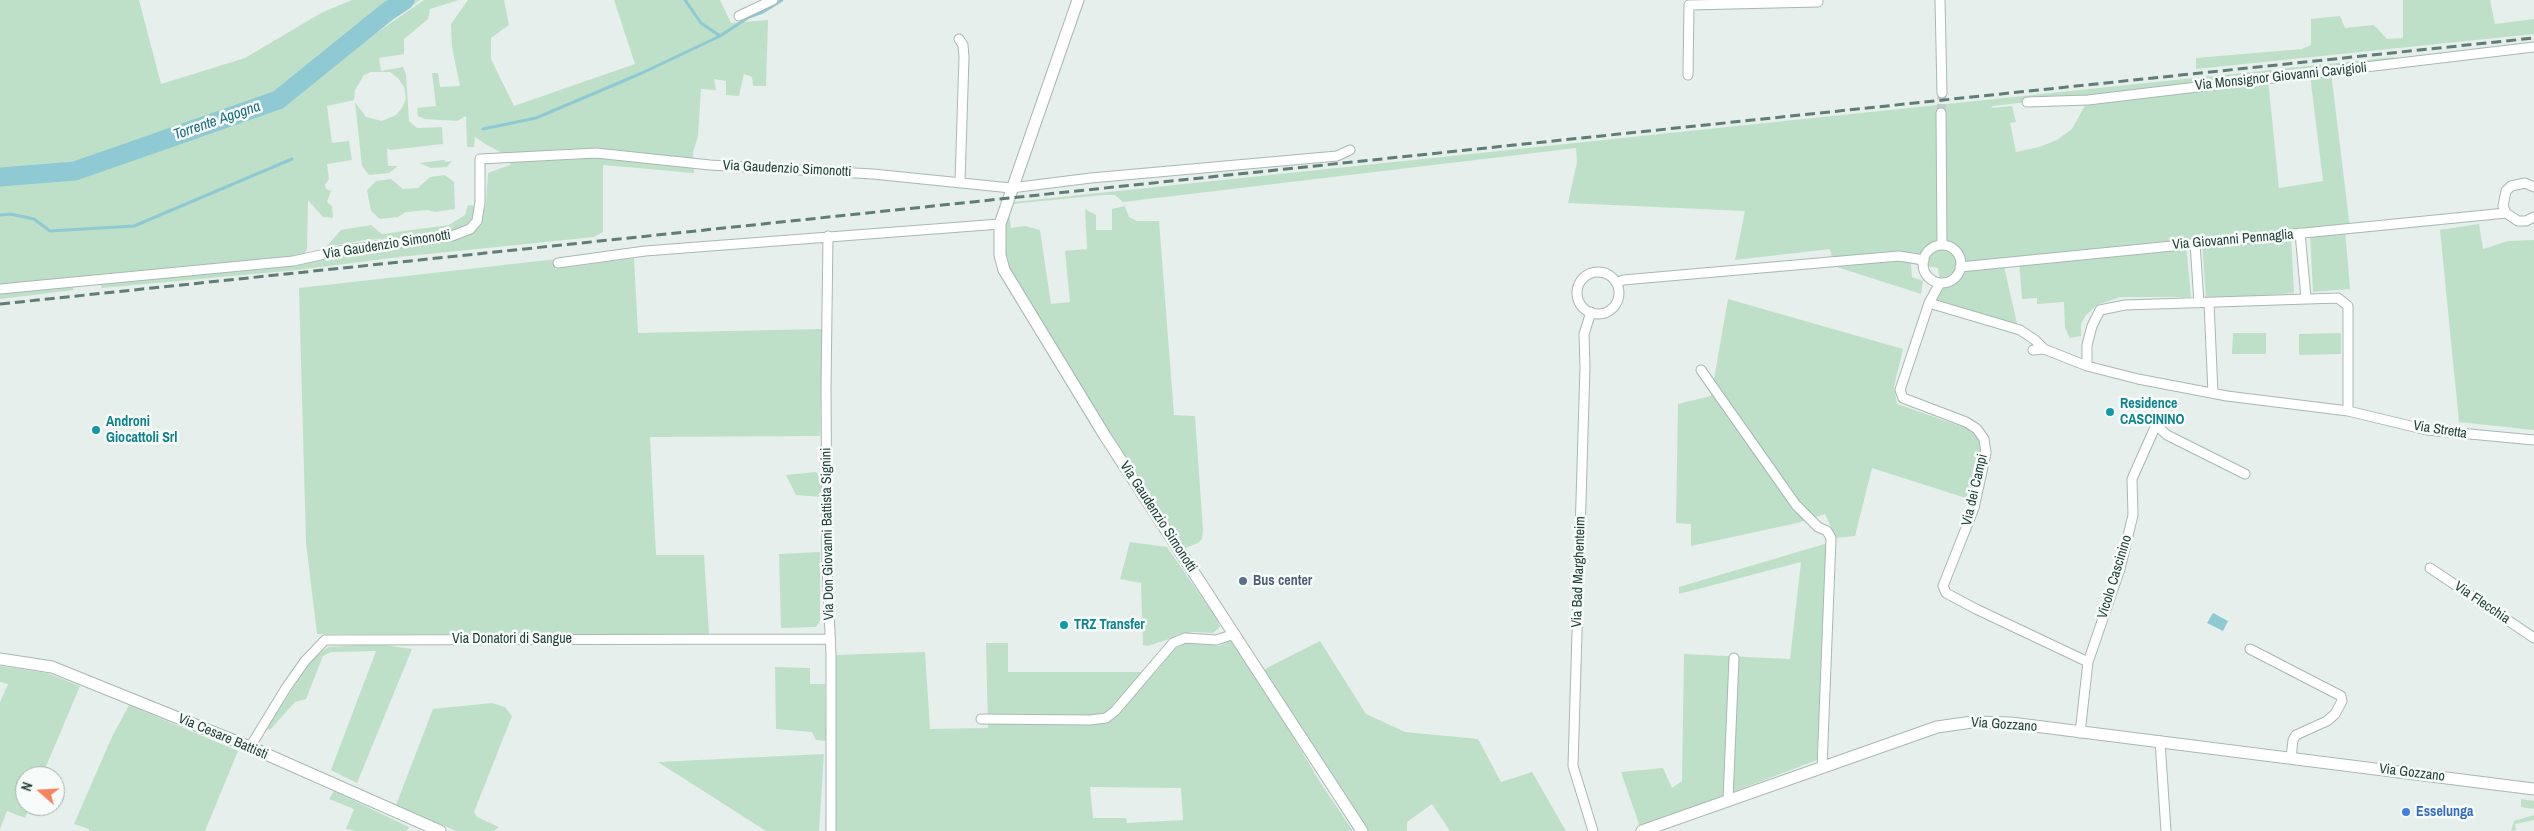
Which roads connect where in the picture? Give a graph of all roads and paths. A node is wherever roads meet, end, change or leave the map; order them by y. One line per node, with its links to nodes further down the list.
1 (773, 0): 5 (street)
2 (1078, 0): 15 (street, Via Gaudenzio Simonotti)
3 (1818, 0): 8 (street)
4 (1940, 0): 9 (street)
5 (739, 16)
6 (958, 38): 13 (street)
7 (2534, 47): 10 (street, Via Monsignor Giovanni Cavigioli)
8 (1688, 74)
9 (1942, 93)
10 (2027, 102)
11 (1941, 115): 22 (street)
12 (1350, 150): 15 (street)
13 (960, 182): 15 (street, Via Gaudenzio Simonotti); 28 (street, Via Gaudenzio Simonotti)
14 (2534, 187): 16 (street)
15 (1011, 188): 18 (street, Via Gaudenzio Simonotti)
16 (2506, 213): 17 (street); 19 (street, Via Giovanni Pennaglia)
17 (2534, 217)
18 (1000, 224): 20 (street); 43 (street, Via Gaudenzio Simonotti)
19 (2300, 233): 21 (street, Via Giovanni Pennaglia); 29 (street)
20 (828, 236): 24 (street); 45 (street, Via Don Giovanni Battista Signini)
21 (2195, 243): 25 (street, Via Giovanni Pennaglia); 31 (street)
22 (1942, 246): 23 (street); 25 (street)
23 (1924, 260): 26 (street); 27 (street)
24 (558, 263)
25 (1960, 267): 27 (street)
26 (1617, 283): 33 (street); 33 (street)
27 (1940, 283): 30 (street, Via dei Campi)
28 (0, 289)
29 (2306, 298): 32 (street); 39 (street)
30 (1929, 303): 34 (street); 49 (street, Via dei Campi)
31 (2199, 303): 32 (street); 36 (street)
32 (2209, 303): 38 (street)
33 (1591, 312): 61 (street, Via Bad Marghenteim)
34 (2044, 349): 35 (street, Via Stretta); 36 (street, Via Stretta)
35 (2033, 350)
36 (2087, 366): 38 (street, Via Stretta)
37 (1701, 370): 55 (street)
38 (2213, 393): 39 (street, Via Stretta)
39 (2348, 411): 40 (street, Via Stretta)
40 (2534, 440)
41 (2245, 474): 49 (street, Vicolo Cascinino)
42 (2430, 568): 44 (street, Via Flecchia)
43 (1234, 634): 50 (street); 60 (street, Via Gaudenzio Simonotti)
44 (2534, 638)
45 (830, 639): 53 (street, Via Donatori di Sangue); 59 (street, Via Don Giovanni Battista Signini)
46 (2250, 649): 54 (street)
47 (1734, 658): 57 (street)
48 (0, 659): 53 (street, Via Cesare Battisti)
49 (2088, 662): 51 (street, Vicolo Cascinino)
50 (981, 719)
51 (2080, 733): 52 (street, Via Gozzano); 55 (street, Via Gozzano)
52 (2160, 741): 54 (street, Via Gozzano); 63 (street)
53 (250, 747): 58 (street, Via Cesare Battisti)
54 (2291, 758): 56 (street, Via Gozzano)
55 (1822, 767): 57 (street, Via Gozzano)
56 (2534, 789)
57 (1728, 800): 62 (street, Via Gozzano)
58 (440, 831)
59 (831, 831)
60 (1362, 831)
61 (1593, 831)
62 (1642, 831)
63 (2166, 831)

